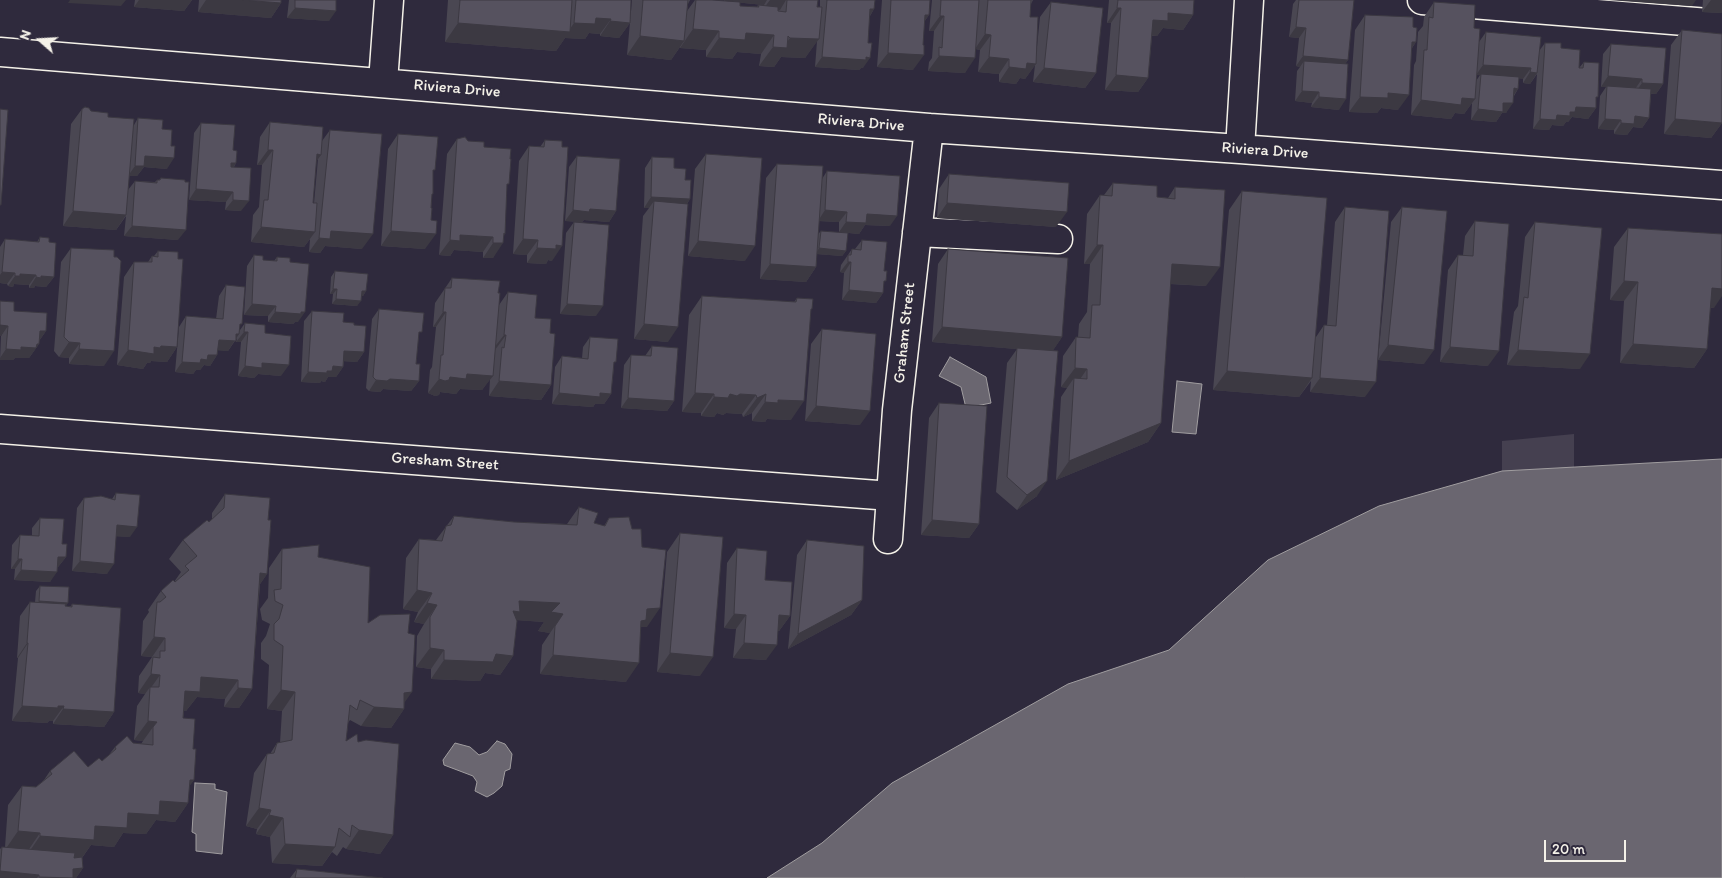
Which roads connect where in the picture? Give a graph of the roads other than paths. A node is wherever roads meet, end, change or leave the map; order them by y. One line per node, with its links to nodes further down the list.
1 (389, 0): 6 (street)
2 (1249, 0): 8 (street)
3 (1422, 0): 4 (street)
4 (1722, 24)
5 (0, 52): 6 (street, Riviera Drive)
6 (383, 82): 7 (street, Riviera Drive)
7 (929, 128): 8 (street, Riviera Drive); 10 (street, Graham Street)
8 (1240, 149): 9 (street, Riviera Drive)
9 (1722, 185)
10 (917, 232): 11 (street); 13 (street, Graham Street)
11 (1058, 239)
12 (0, 429): 13 (street, Gresham Street)
13 (891, 496): 14 (street, Graham Street)
14 (888, 539)

